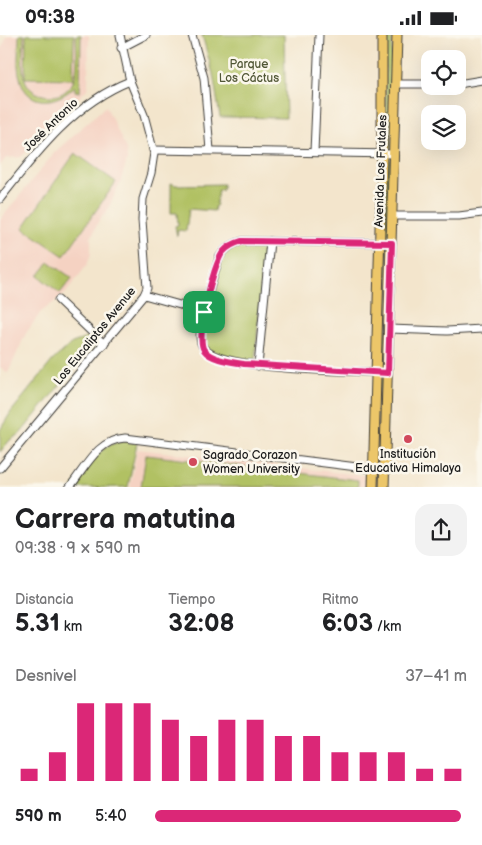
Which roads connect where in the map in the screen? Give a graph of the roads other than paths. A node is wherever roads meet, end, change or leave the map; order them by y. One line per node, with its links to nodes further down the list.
1 (120, 35): 7 (street, Los Eucaliptos Avenue)
2 (146, 35): 7 (street)
3 (192, 35): 14 (street)
4 (319, 35): 15 (street)
5 (382, 35): 16 (main road, Avenida Los Frutales)
6 (396, 35): 11 (main road, Avenida Los Frutales)
7 (121, 48): 9 (street, Los Eucaliptos Avenue)
8 (482, 80): 10 (street)
9 (130, 81): 13 (street, Los Eucaliptos Avenue); 18 (street, José Antonio)
10 (466, 83)
11 (396, 84): 12 (street); 17 (main road, Avenida Los Frutales)
12 (421, 84)
13 (153, 150): 14 (street); 24 (street, Los Eucaliptos Avenue)
14 (210, 150): 15 (street)
15 (314, 152): 16 (street)
16 (382, 154): 17 (street); 22 (main road, Avenida Los Frutales)
17 (394, 155): 20 (main road, Avenida Los Frutales)
18 (0, 199)
19 (482, 213): 20 (street)
20 (392, 216): 23 (main road, Avenida Los Frutales)
21 (270, 241): 22 (street); 26 (street); 30 (street)
22 (380, 243): 23 (street); 31 (main road, Avenida Los Frutales)
23 (392, 243): 27 (main road, Avenida Los Frutales)
24 (144, 295): 26 (street); 29 (street, Los Eucaliptos Avenue)
25 (58, 300): 29 (street)
26 (204, 312): 30 (street)
27 (389, 329): 28 (street); 32 (main road, Avenida Los Frutales)
28 (482, 329)
29 (104, 344): 33 (street, Los Eucaliptos Avenue)
30 (258, 366): 31 (street)
31 (377, 372): 32 (street); 34 (main road, Avenida Los Frutales)
32 (388, 373): 37 (main road, Avenida Los Frutales)
33 (0, 469)
34 (374, 469): 35 (street); 36 (main road, Avenida Los Frutales)
35 (69, 487)
36 (373, 487)
37 (384, 487)

